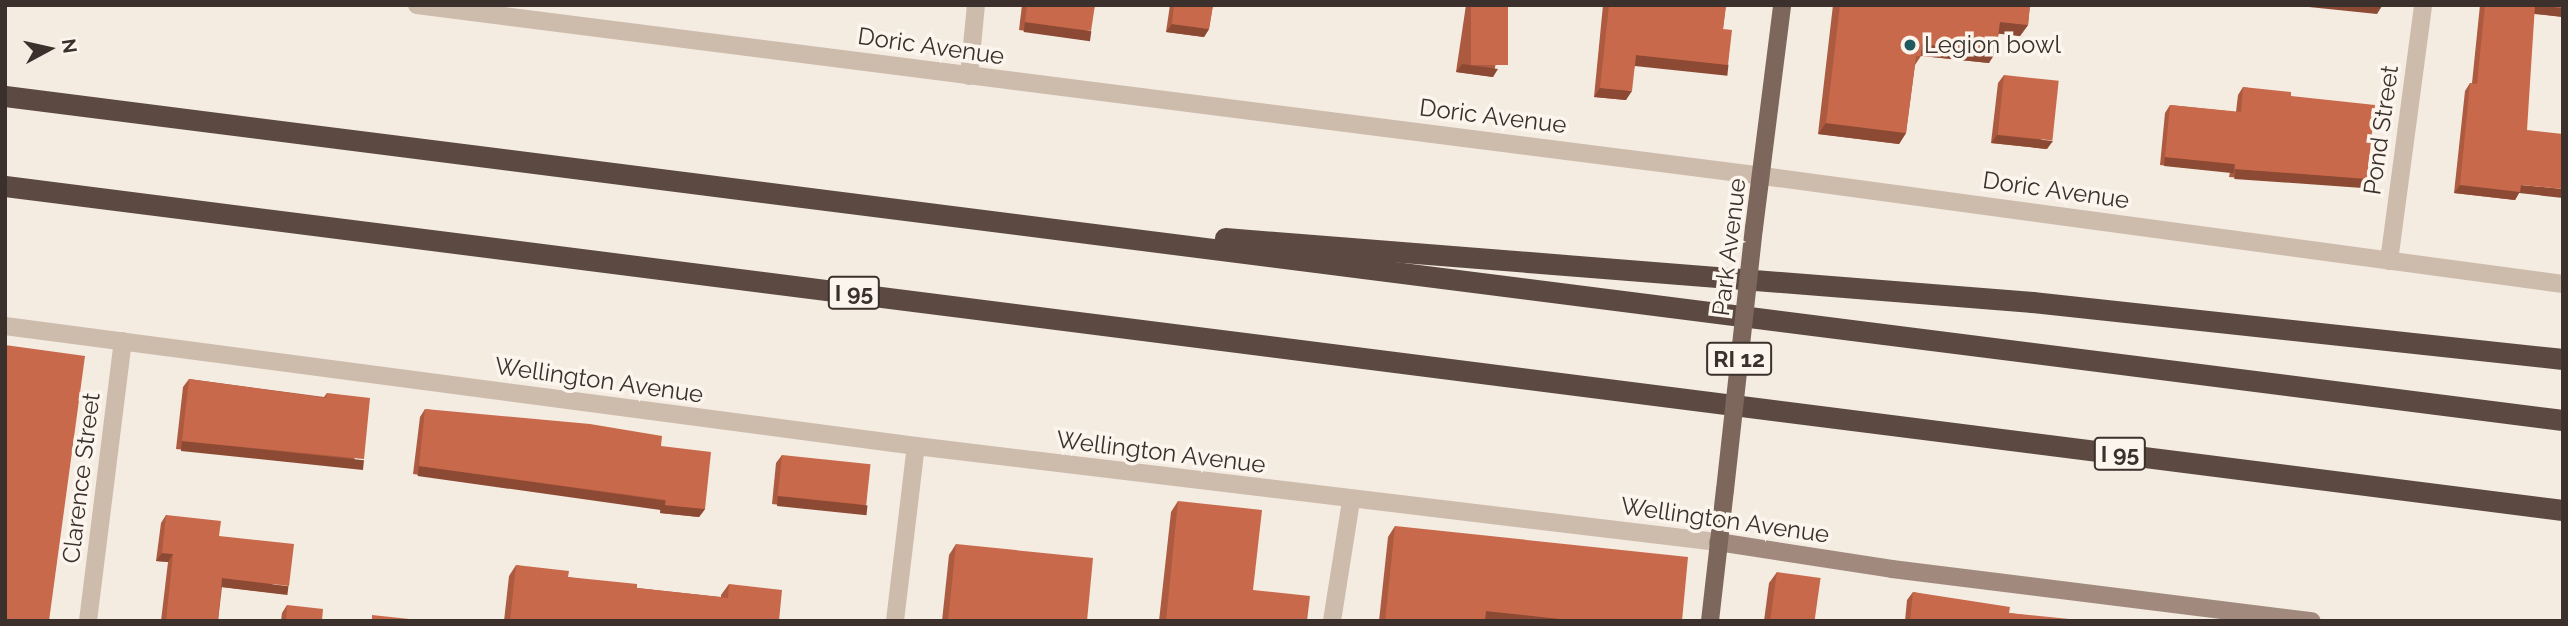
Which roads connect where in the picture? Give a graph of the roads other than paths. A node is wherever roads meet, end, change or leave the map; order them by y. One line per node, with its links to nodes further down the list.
1 (417, 5): 5 (street, Doric Avenue)
2 (976, 5): 5 (street)
3 (1782, 5): 7 (main road, Park Avenue / RI 12)
4 (2423, 5): 10 (street, Pond Street)
5 (969, 76): 7 (street, Doric Avenue)
6 (5, 96): 9 (highway)
7 (1763, 176): 10 (street, Doric Avenue); 19 (main road, Park Avenue / RI 12, bridge)
8 (5, 186): 18 (highway, I 95)
9 (937, 215): 14 (highway); 15 (highway)
10 (2389, 261): 11 (street, Doric Avenue)
11 (2563, 284)
12 (5, 326): 13 (street, Wellington Avenue)
13 (123, 341): 16 (street, Wellington Avenue); 20 (street, Clarence Street)
14 (2563, 356)
15 (2563, 420)
16 (916, 446): 17 (street, Wellington Avenue); 21 (street)
17 (1351, 501): 19 (street, Wellington Avenue); 22 (street)
18 (2563, 511)
19 (1718, 542): 23 (main road, Park Avenue / RI 12); 24 (street, Wellington Avenue)
20 (88, 621)
21 (895, 621)
22 (1332, 621)
23 (1710, 621)
24 (2312, 621)

